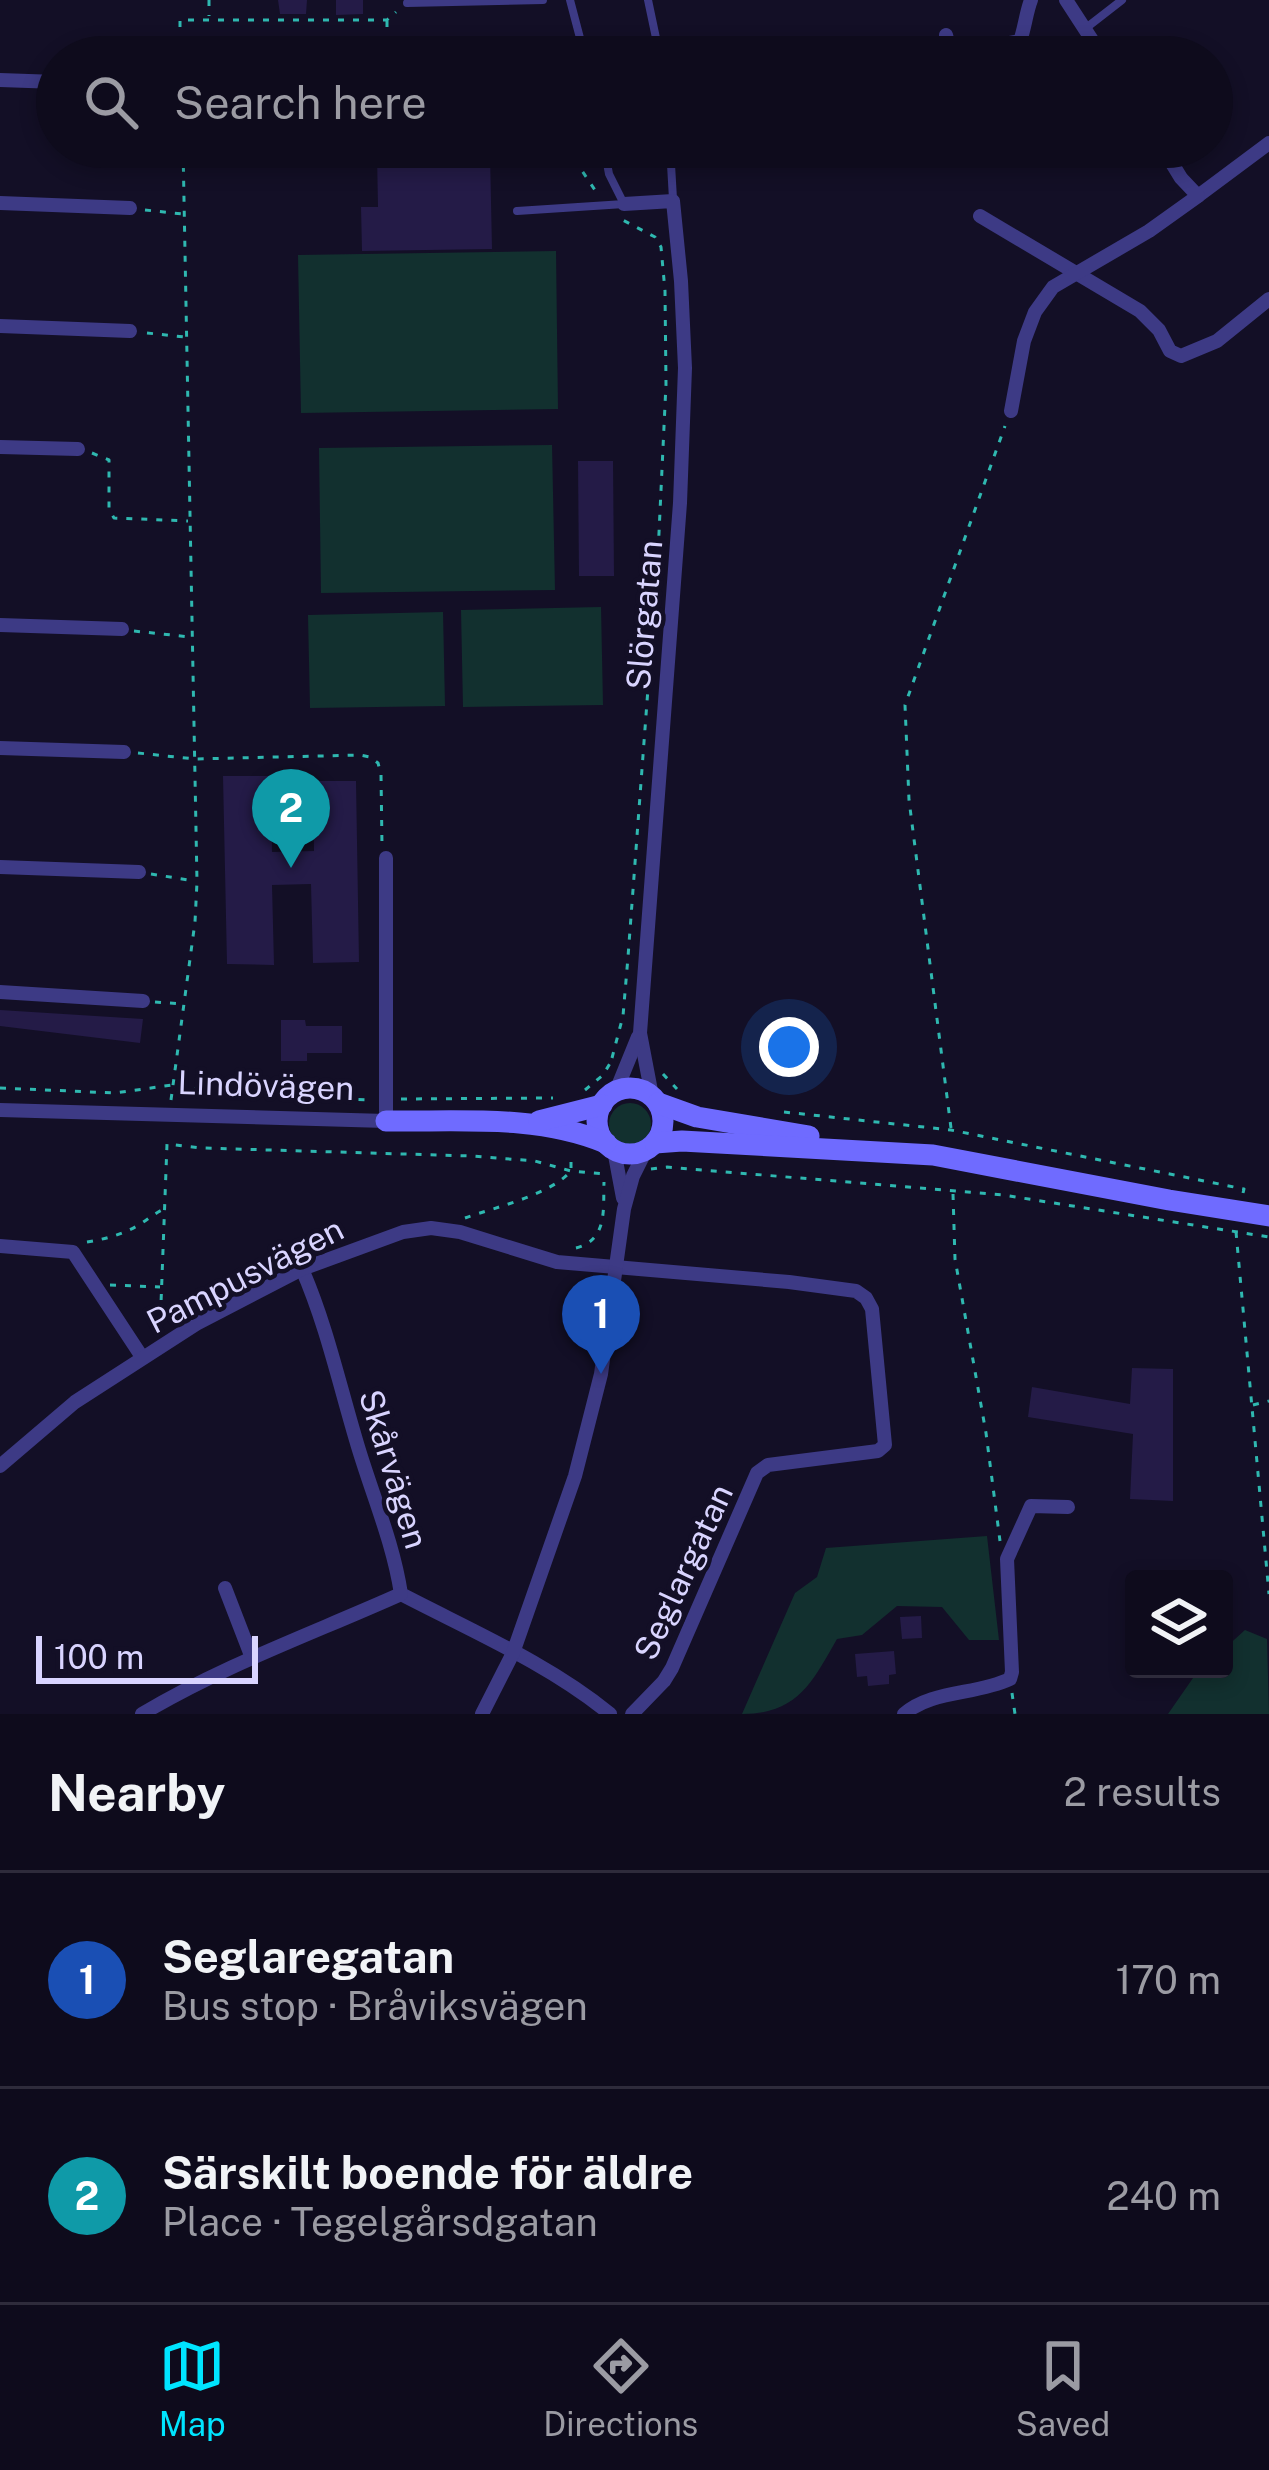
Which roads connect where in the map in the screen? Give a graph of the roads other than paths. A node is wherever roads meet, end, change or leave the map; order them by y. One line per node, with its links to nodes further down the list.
1 (543, 0): 7 (lane)
2 (570, 0): 9 (lane)
3 (648, 0): 10 (lane)
4 (1031, 0): 11 (street)
5 (1066, 0): 8 (street)
6 (1122, 0): 8 (lane)
7 (407, 3)
8 (1084, 28): 12 (street)
9 (580, 36)
10 (656, 36)
11 (1022, 36)
12 (1089, 36)
13 (0, 80): 14 (street)
14 (36, 81)
15 (1267, 149): 19 (street)
16 (608, 168): 22 (lane)
17 (672, 168): 20 (lane, Slörgatan)
18 (1175, 168): 19 (street)
19 (1198, 196): 26 (street)
20 (674, 201): 22 (street); 42 (street, Slörgatan)
21 (0, 203): 23 (street)
22 (616, 205): 24 (lane)
23 (130, 208)
24 (518, 211)
25 (980, 216): 26 (street)
26 (1077, 272): 27 (street); 30 (street)
27 (1269, 299)
28 (0, 326): 29 (street)
29 (130, 331)
30 (1010, 410)
31 (0, 447): 32 (street)
32 (78, 449)
33 (0, 625): 34 (street)
34 (122, 629)
35 (0, 748): 36 (street)
36 (124, 752)
37 (386, 858): 46 (street)
38 (0, 867): 39 (street)
39 (140, 872)
40 (0, 992): 41 (street)
41 (143, 1001)
42 (638, 1063): 43 (street); 44 (street, Slörgatan)
43 (609, 1098): 44 (main road); 47 (main road, Lindövägen); 48 (main road)
44 (655, 1099): 49 (main road); 50 (main road)
45 (0, 1110): 46 (street, Lindövägen)
46 (386, 1111): 47 (main road, Lindövägen)
47 (572, 1122): 48 (main road)
48 (610, 1147): 49 (main road); 51 (street)
49 (651, 1147): 50 (main road); 51 (street)
50 (893, 1151): 52 (main road)
51 (624, 1210): 55 (street)
52 (1269, 1216)
53 (0, 1246): 56 (street)
54 (302, 1269): 55 (street, Pampusvägen); 56 (street, Pampusvägen); 60 (street, Skårvägen)
55 (617, 1269): 61 (street); 66 (street, Seglargatan)
56 (142, 1357): 57 (street, Pampusvägen)
57 (0, 1466)
58 (1068, 1507): 67 (street)
59 (225, 1588): 62 (street)
60 (401, 1594): 61 (street, Skårvägen); 62 (street)
61 (514, 1653): 64 (street); 65 (street, Skårvägen)
62 (252, 1658): 63 (street)
63 (142, 1714)
64 (482, 1714)
65 (610, 1714)
66 (632, 1714)
67 (904, 1714)

